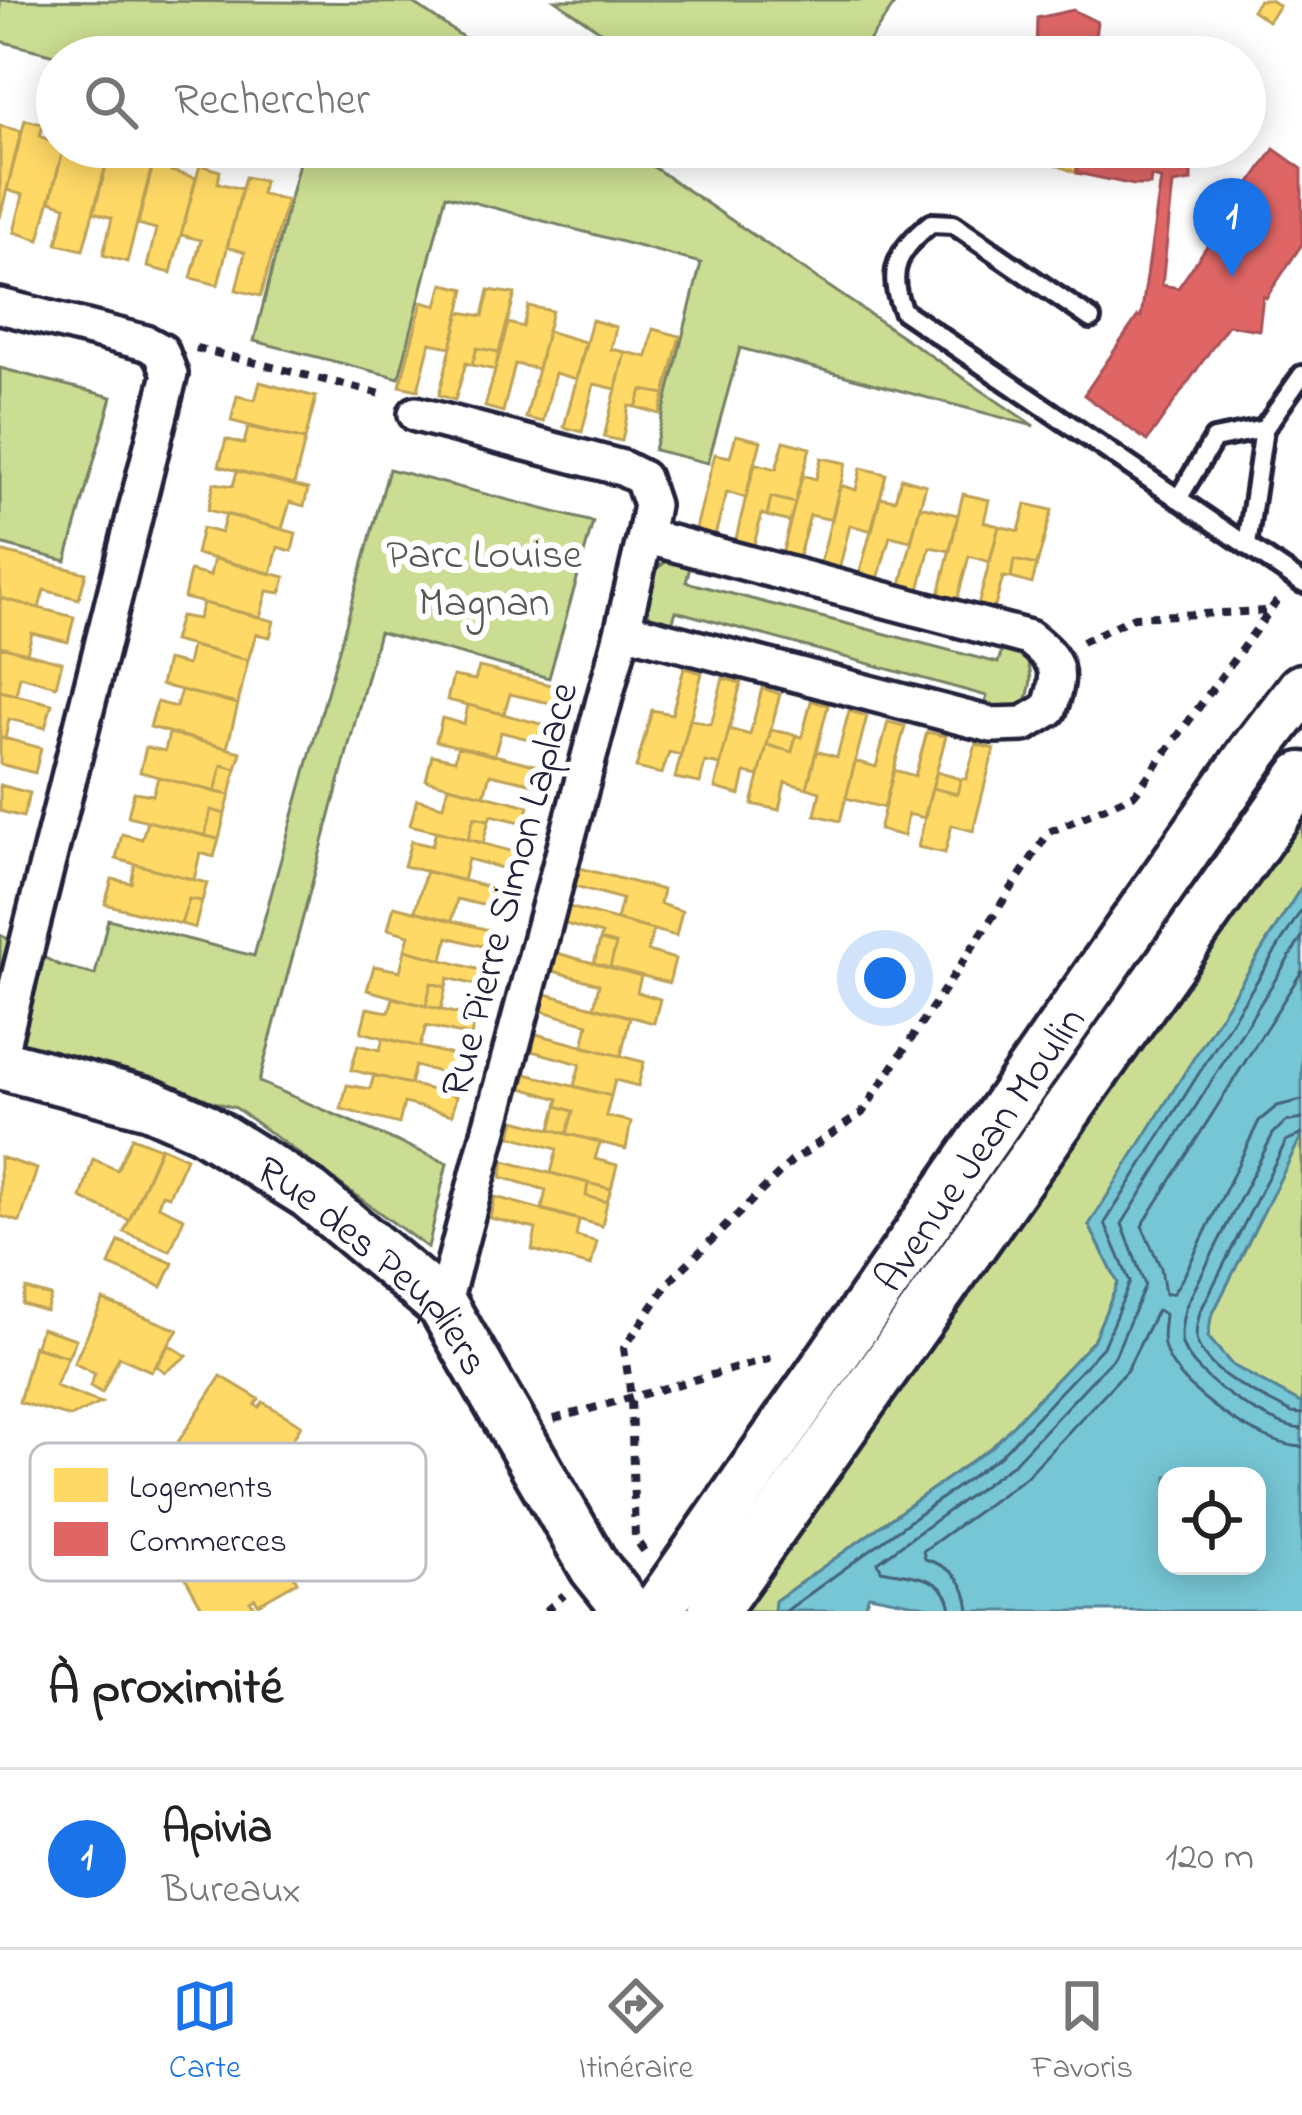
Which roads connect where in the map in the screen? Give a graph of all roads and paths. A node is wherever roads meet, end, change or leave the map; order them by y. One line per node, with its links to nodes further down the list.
1 (0, 306): 3 (street)
2 (1091, 319): 7 (lane)
3 (160, 351): 5 (path); 15 (street)
4 (1302, 375): 6 (lane)
5 (416, 414): 8 (street)
6 (1264, 429): 7 (lane); 9 (lane)
7 (1178, 499): 9 (lane)
8 (645, 536): 11 (street, Rue Pierre Simon Laplace); 12 (street)
9 (1246, 545): 10 (lane)
10 (1302, 583)
11 (623, 629): 12 (street); 17 (street, Rue Pierre Simon Laplace)
12 (1052, 656): 19 (path)
13 (1302, 689): 18 (main road, Avenue Jean Moulin)
14 (1302, 777): 21 (main road, Avenue Jean Moulin)
15 (0, 1053)
16 (0, 1064): 17 (main road, Rue des Peupliers)
17 (442, 1306): 20 (main road, Rue des Peupliers)
18 (847, 1338): 19 (path); 21 (main road, Avenue Jean Moulin)
19 (631, 1396): 20 (path); 21 (path)
20 (512, 1431): 22 (main road, Rue des Peupliers)
21 (680, 1604)
22 (629, 1611)

